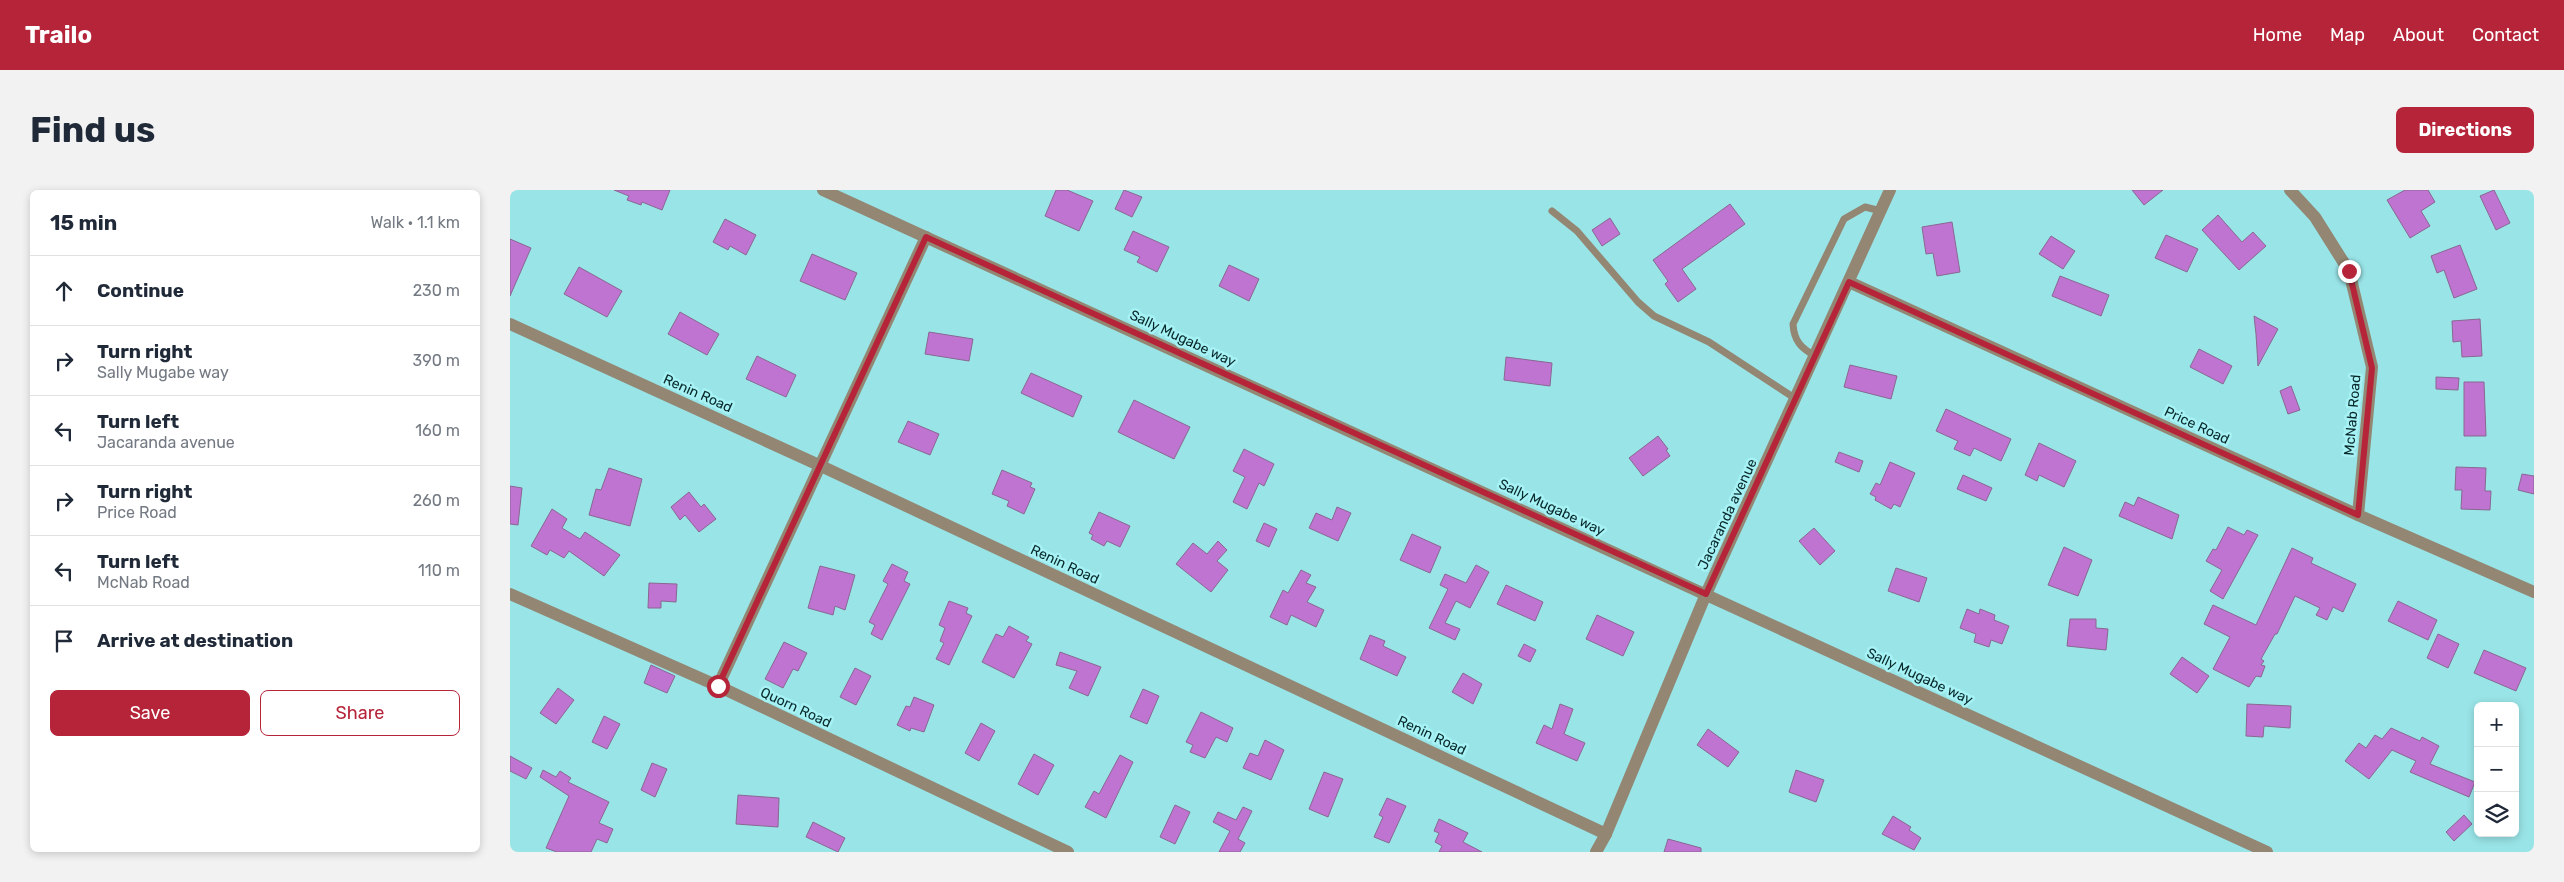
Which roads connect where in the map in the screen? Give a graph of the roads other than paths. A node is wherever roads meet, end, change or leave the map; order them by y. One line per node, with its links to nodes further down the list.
1 (823, 190): 6 (street, Sally Mugabe way)
2 (1890, 190): 5 (street, Jacaranda avenue)
3 (2290, 190): 12 (street, McNab Road)
4 (1552, 211): 10 (lane)
5 (1881, 211): 7 (street, Jacaranda avenue); 9 (lane)
6 (926, 237): 11 (street); 15 (street, Sally Mugabe way)
7 (1849, 282): 9 (street, Jacaranda avenue); 12 (street, Price Road)
8 (510, 324): 11 (street, Renin Road)
9 (1815, 356): 10 (street, Jacaranda avenue)
10 (1796, 399): 15 (street, Jacaranda avenue)
11 (821, 466): 16 (street); 17 (street, Renin Road)
12 (2358, 515): 13 (street, Price Road)
13 (2534, 592)
14 (510, 594): 16 (street, Quorn Road)
15 (1706, 594): 17 (street, Jacaranda avenue); 20 (street, Sally Mugabe way)
16 (718, 686): 18 (street, Quorn Road)
17 (1606, 834): 19 (street, Jacaranda avenue)
18 (1068, 852)
19 (1596, 852)
20 (2267, 852)

